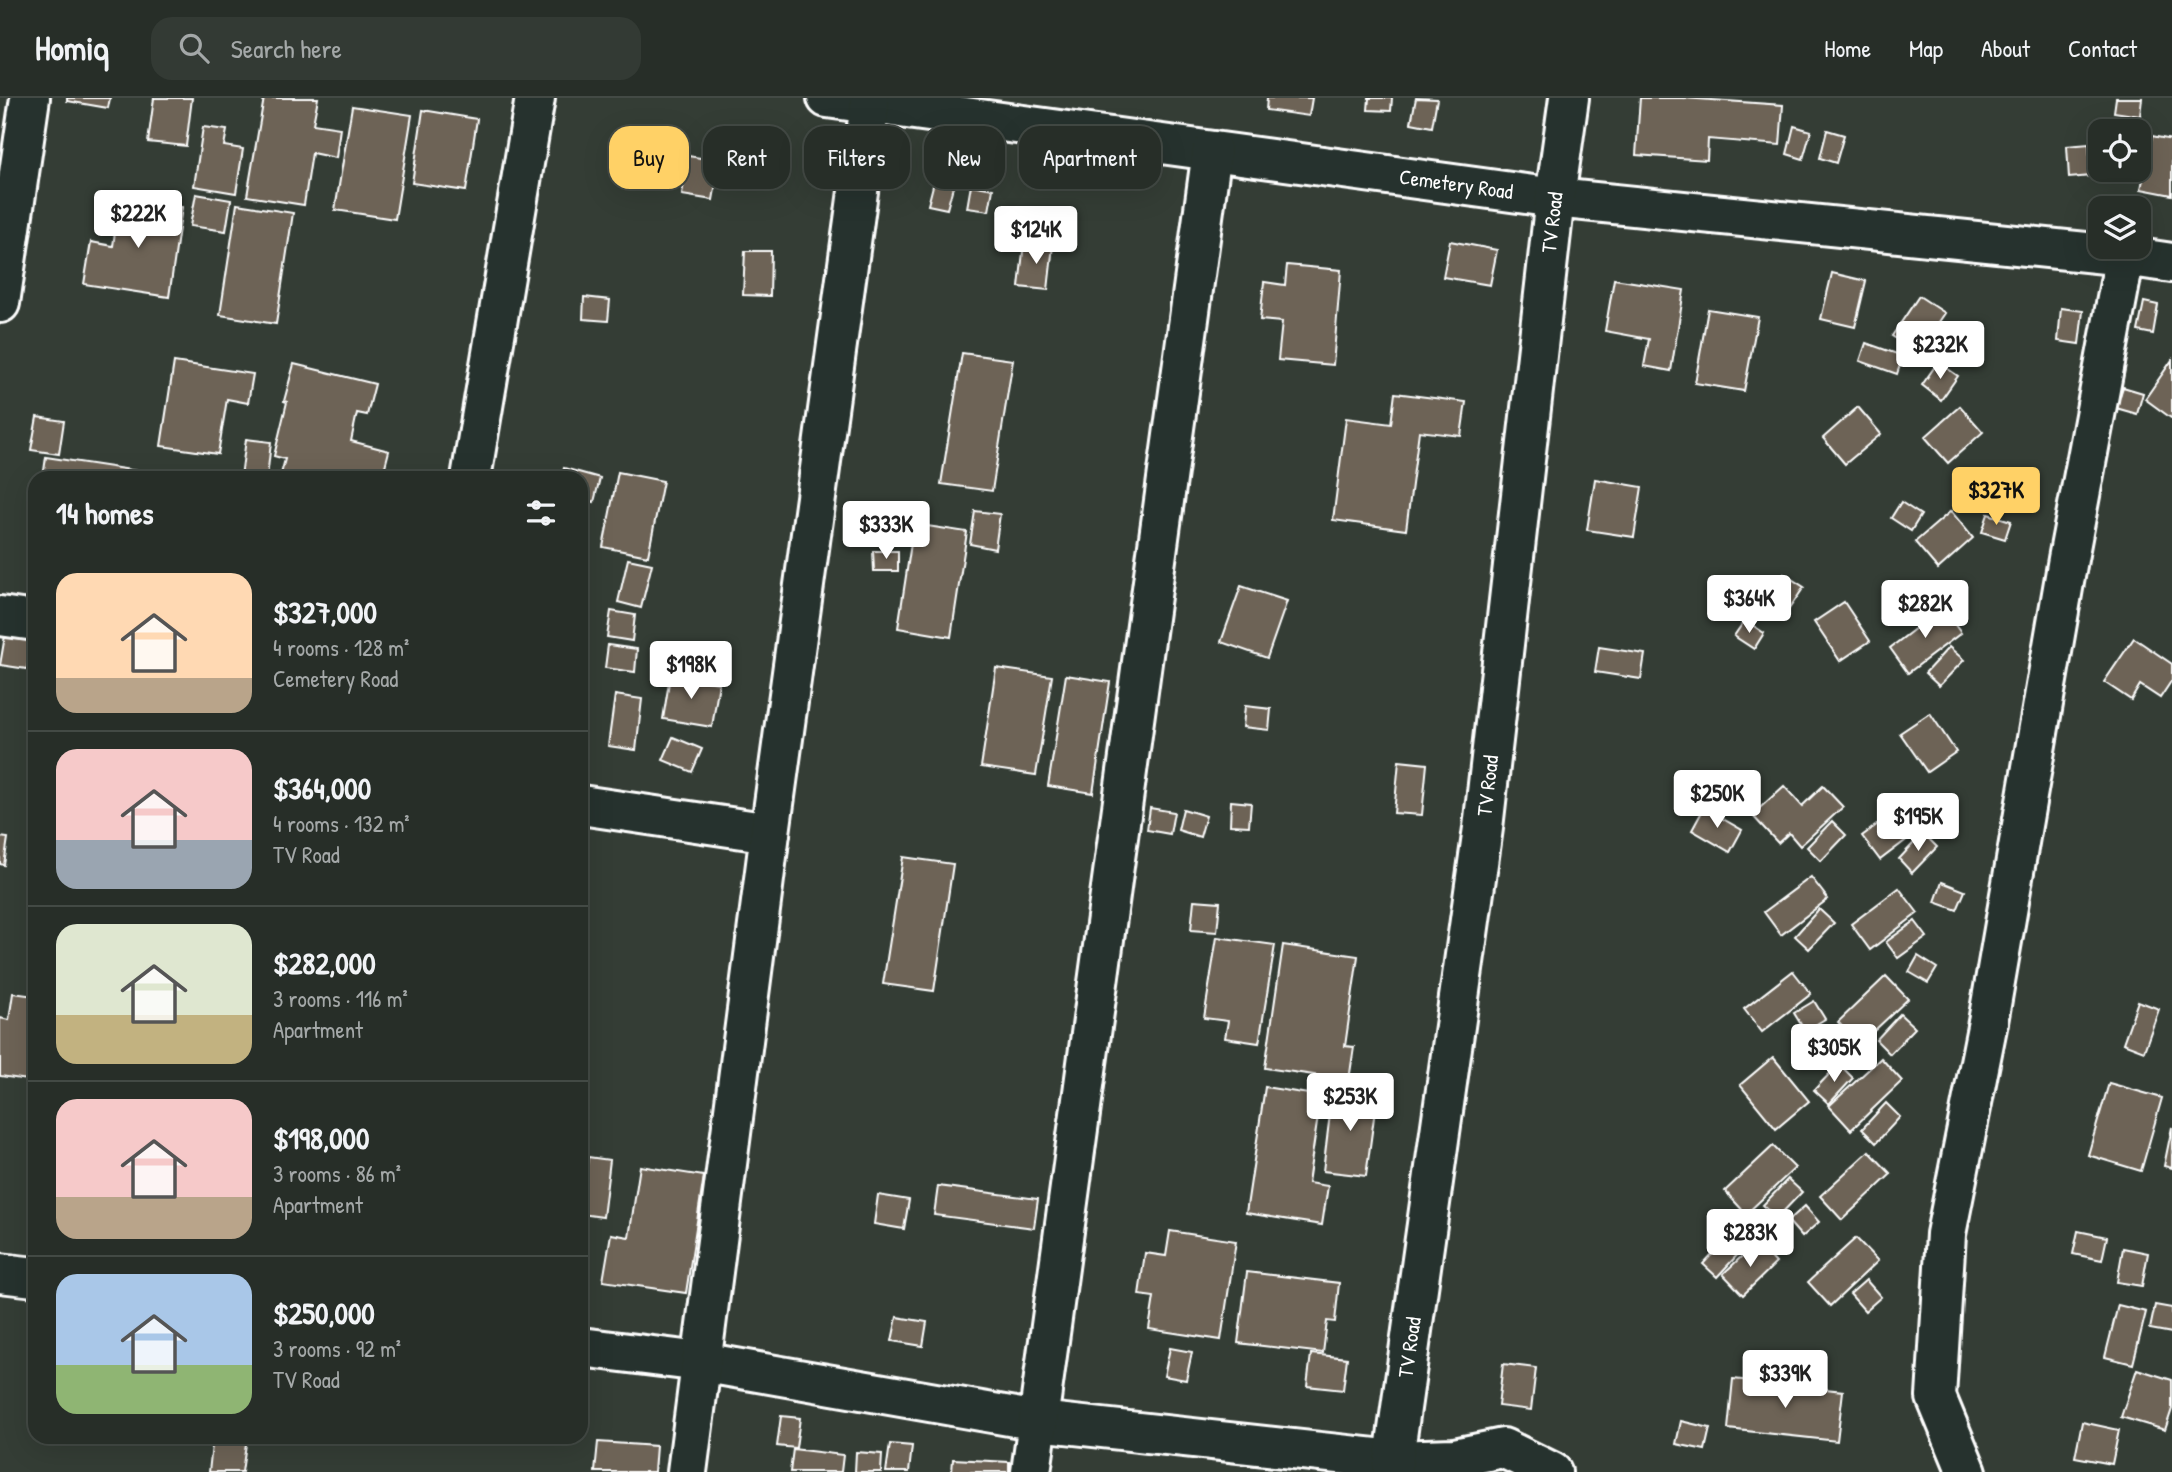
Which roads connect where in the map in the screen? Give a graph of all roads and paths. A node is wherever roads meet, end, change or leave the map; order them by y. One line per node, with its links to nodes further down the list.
1 (30, 98): 8 (street)
2 (535, 98): 14 (street)
3 (827, 98): 5 (street, Cemetery Road)
4 (1569, 98): 7 (street, TV Road)
5 (870, 104): 6 (street, Cemetery Road); 18 (street)
6 (1212, 151): 7 (street, Cemetery Road); 23 (street)
7 (1555, 198): 9 (street, Cemetery Road); 24 (street, TV Road)
8 (6, 223): 13 (street)
9 (2088, 252)
10 (2125, 259): 28 (street)
11 (2146, 259): 12 (street, Cemetery Road)
12 (2172, 263)
13 (0, 303)
14 (472, 471)
15 (0, 616): 16 (street)
16 (28, 620)
17 (588, 806): 18 (street)
18 (770, 833): 22 (street)
19 (0, 1273): 20 (street)
20 (28, 1276)
21 (588, 1348): 22 (street)
22 (701, 1362): 23 (street); 25 (street)
23 (1038, 1421): 24 (street); 26 (street)
24 (1393, 1466): 27 (street)
25 (688, 1472)
26 (1031, 1472)
27 (1552, 1472)
28 (1966, 1472)

